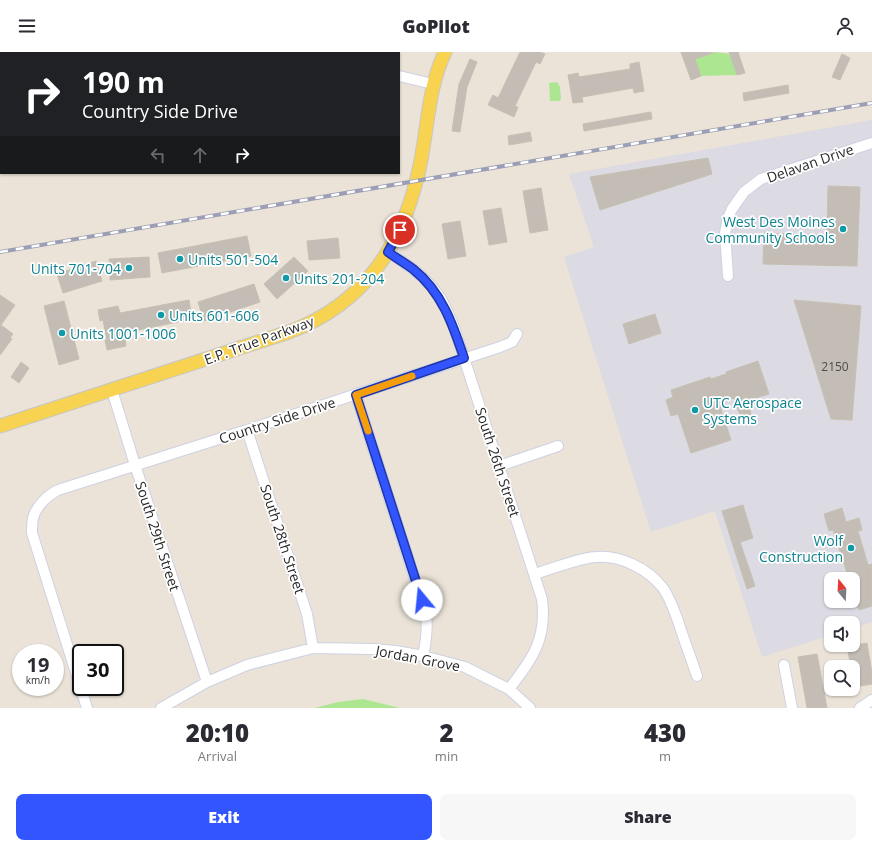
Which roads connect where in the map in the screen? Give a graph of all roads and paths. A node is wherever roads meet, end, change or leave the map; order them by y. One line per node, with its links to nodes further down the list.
1 (445, 52): 3 (main road, E.P. True Parkway)
2 (400, 76): 3 (street)
3 (433, 84): 5 (main road, E.P. True Parkway)
4 (872, 143): 6 (street, Delavan Drive)
5 (388, 252): 8 (street, South 26th Street); 9 (main road, E.P. True Parkway)
6 (728, 276)
7 (517, 334): 8 (street, Country Side Drive)
8 (464, 358): 10 (street, Country Side Drive); 15 (street, South 26th Street)
9 (112, 390): 11 (main road, E.P. True Parkway); 14 (street, South 29th Street)
10 (356, 395): 12 (street, Country Side Drive); 18 (street)
11 (0, 426)
12 (247, 430): 14 (street, Country Side Drive); 17 (street, South 28th Street)
13 (558, 446): 15 (street)
14 (135, 465): 21 (street, South 29th Street); 23 (street, Country Side Drive)
15 (499, 466): 16 (street, South 26th Street)
16 (534, 574): 20 (street); 22 (street, South 26th Street)
17 (313, 648): 18 (street, Jordan Grove); 21 (street, Jordan Grove)
18 (423, 656): 22 (street, Jordan Grove)
19 (784, 665): 26 (street)
20 (697, 676)
21 (207, 682): 24 (street, Jordan Grove)
22 (509, 689): 25 (street, Jordan Grove)
23 (87, 708)
24 (161, 708)
25 (530, 708)
26 (792, 708)

